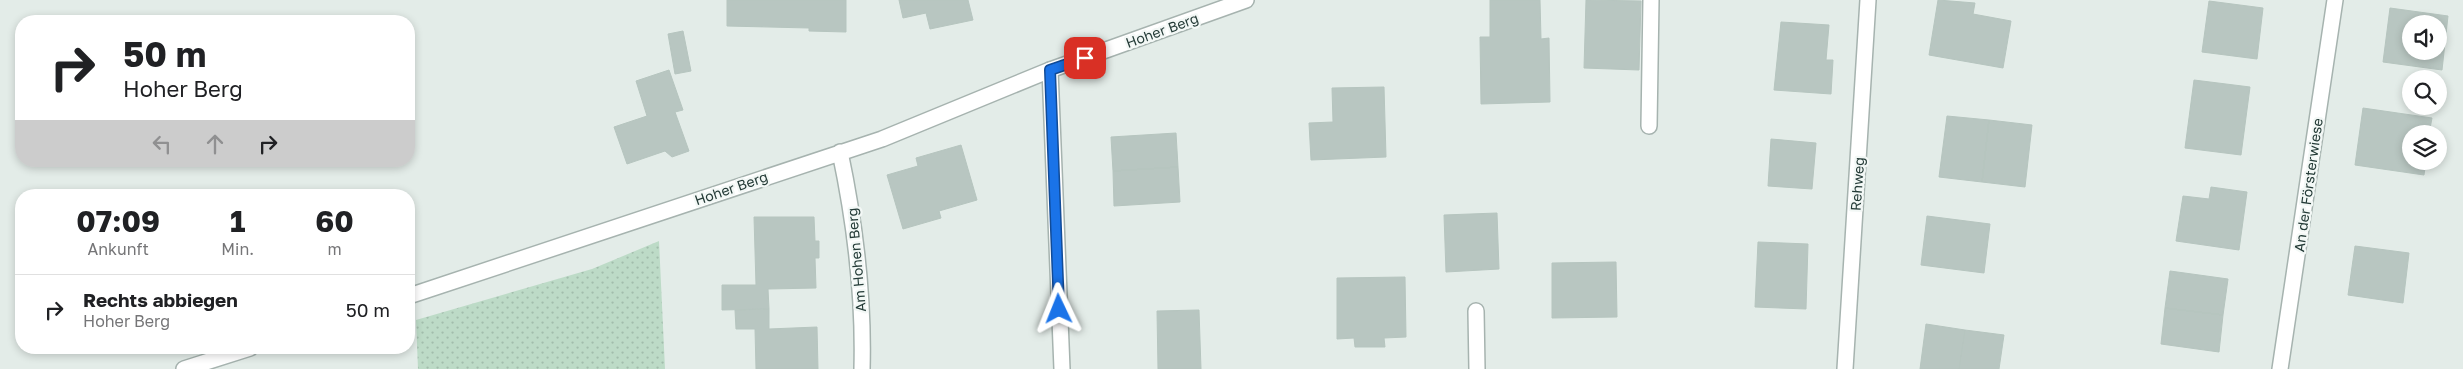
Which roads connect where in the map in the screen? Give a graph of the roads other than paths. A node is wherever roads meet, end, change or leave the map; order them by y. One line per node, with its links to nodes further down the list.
1 (1246, 0): 5 (street, Hoher Berg)
2 (1651, 0): 6 (street)
3 (1868, 0): 15 (street, Rehweg)
4 (2335, 0): 16 (street, An der Försterwiese)
5 (1050, 70): 7 (street, Hoher Berg); 13 (street)
6 (1649, 126)
7 (840, 152): 8 (street, Hoher Berg); 12 (street, Am Hohen Berg)
8 (415, 294)
9 (1476, 311): 14 (street)
10 (231, 354): 11 (street)
11 (184, 369)
12 (862, 369)
13 (1062, 369)
14 (1476, 369)
15 (1845, 369)
16 (2280, 369)

